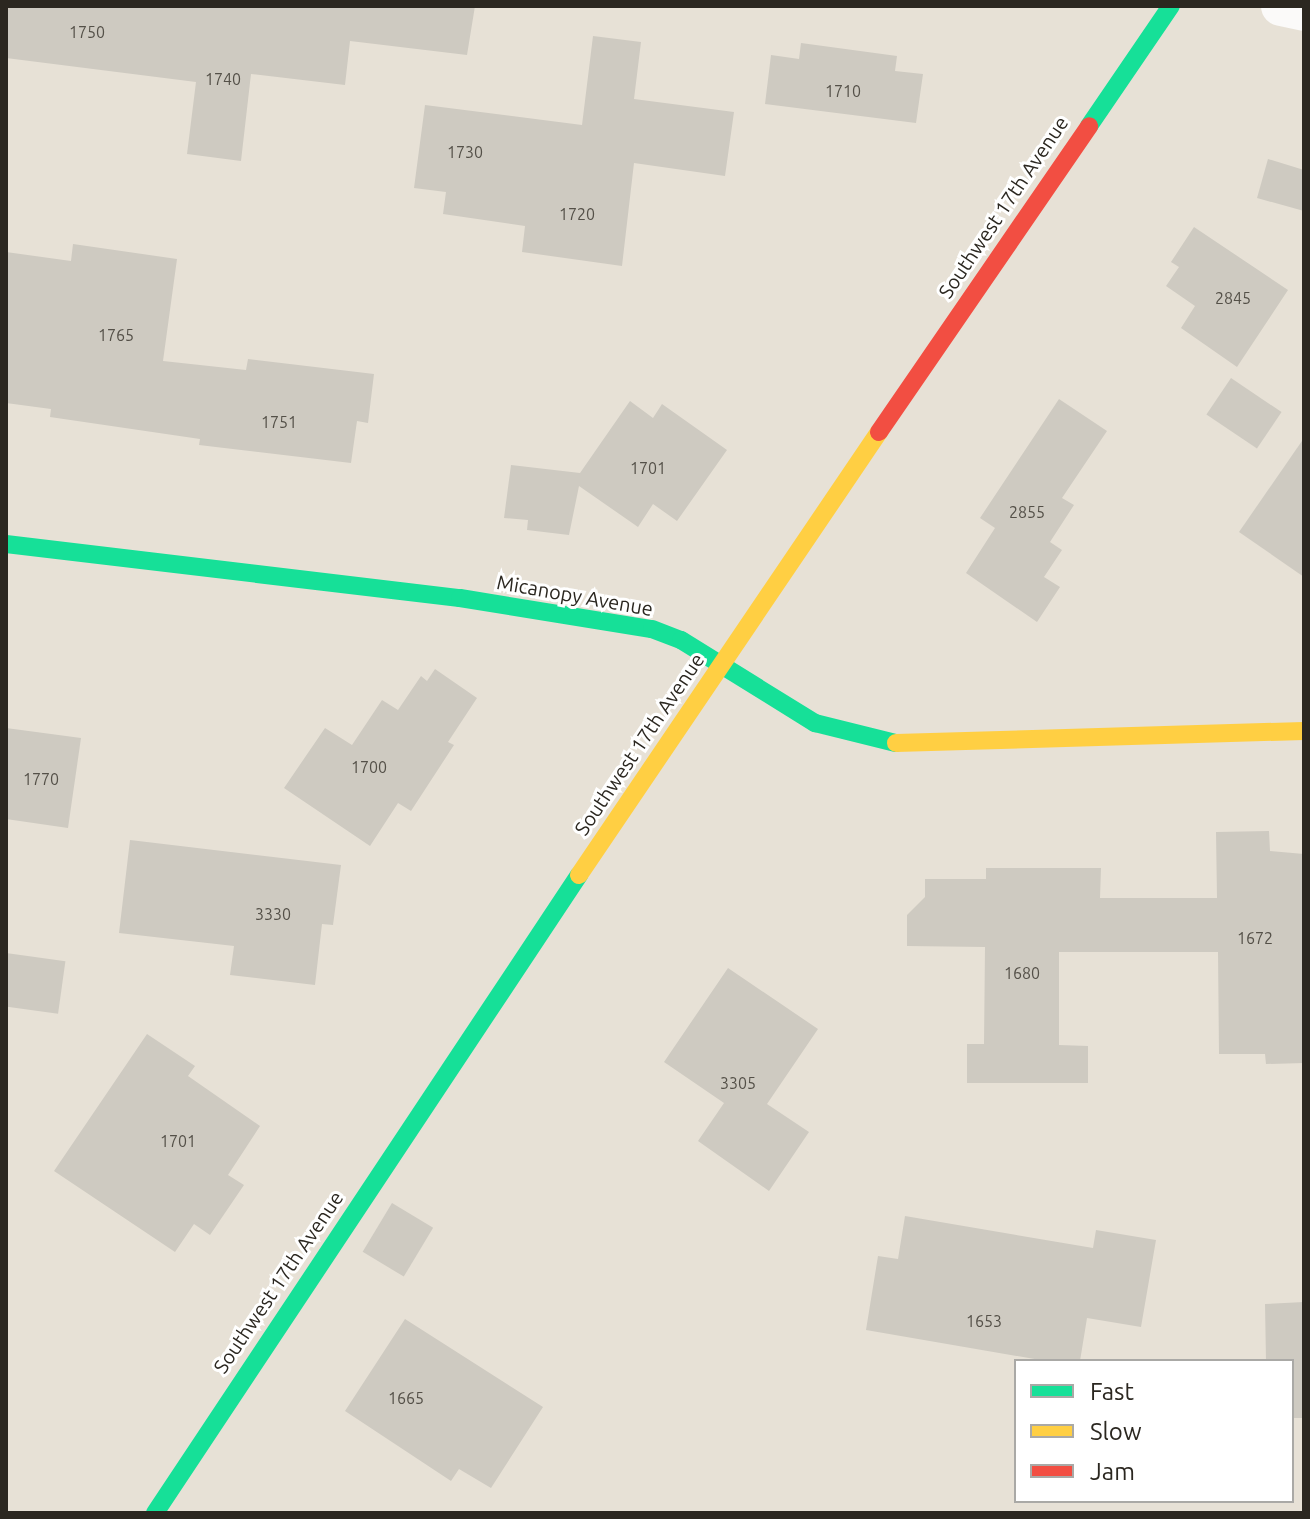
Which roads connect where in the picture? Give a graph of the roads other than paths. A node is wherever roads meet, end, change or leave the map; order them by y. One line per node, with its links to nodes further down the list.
1 (1171, 6): 5 (main road, Southwest 17th Avenue)
2 (1281, 6): 3 (street)
3 (1304, 11)
4 (6, 544): 5 (main road, Micanopy Avenue)
5 (719, 665): 6 (main road, Micanopy Avenue); 7 (main road, Southwest 17th Avenue)
6 (1304, 731)
7 (155, 1513)

